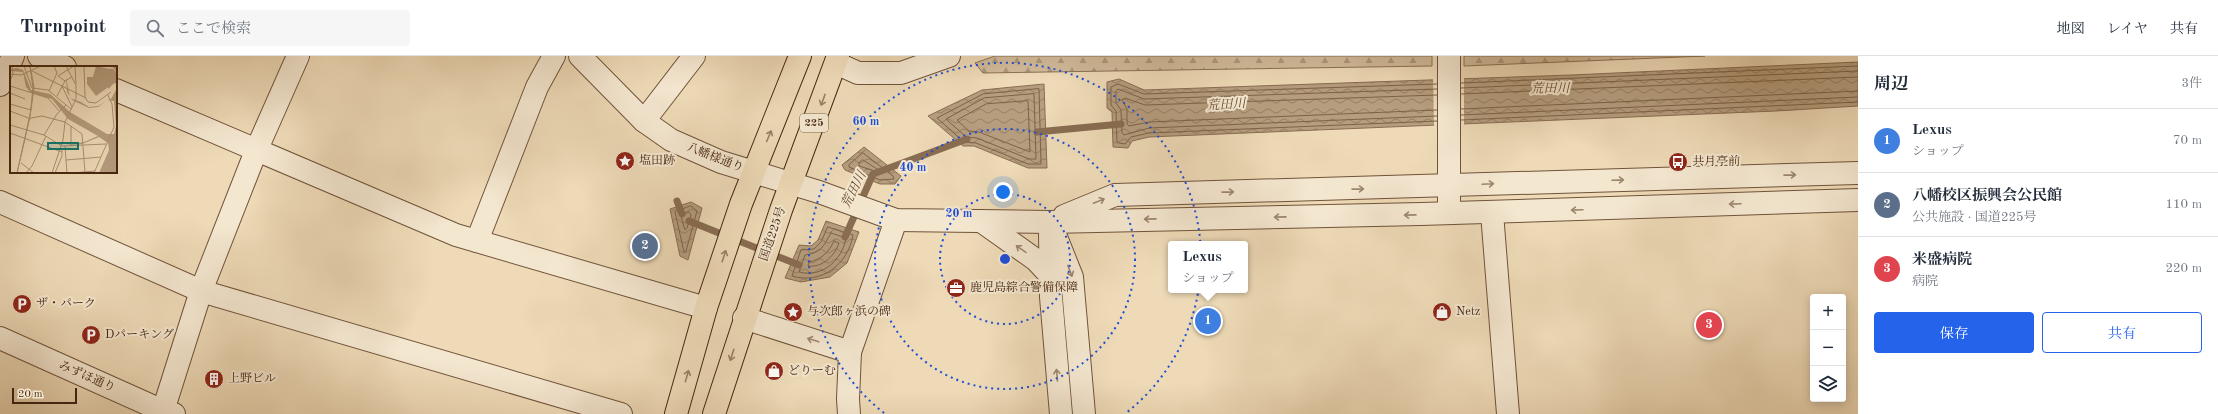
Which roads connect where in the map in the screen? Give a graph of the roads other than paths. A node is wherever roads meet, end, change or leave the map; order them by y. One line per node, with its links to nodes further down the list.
1 (13, 56): 12 (street)
2 (39, 56): 11 (street)
3 (298, 56): 15 (street)
4 (554, 56): 29 (street)
5 (580, 56): 14 (street, 八幡様通り)
6 (694, 56): 14 (street)
7 (800, 56): 16 (highway, one-way to 7)
8 (949, 56): 9 (street)
9 (837, 59): 19 (highway, 国道225号 / 225, one-way to 19)
10 (1449, 61): 20 (street)
11 (62, 66)
12 (0, 85)
13 (117, 90): 15 (street)
14 (644, 121): 16 (street, 八幡様通り)
15 (256, 151): 29 (street); 31 (street)
16 (754, 172): 19 (street, 八幡様通り); 32 (highway, one-way to 16)
17 (1858, 174): 18 (street, one-way to 17)
18 (1758, 176): 20 (street, one-way to 18); 23 (street)
19 (792, 183): 26 (street, 八幡様通り); 33 (highway, 国道225号 / 225)
20 (1449, 186): 25 (street); 28 (street, one-way to 20)
21 (1858, 200): 23 (street, 八幡様通り)
22 (0, 202): 31 (street)
23 (1758, 204): 24 (street, 八幡様通り, one-way to 24)
24 (1492, 212): 25 (street, 八幡様通り); 43 (street)
25 (1449, 214): 28 (street, 八幡様通り, one-way to 28)
26 (896, 220): 27 (street, 八幡様通り); 35 (street)
27 (981, 221): 28 (street, 八幡様通り); 30 (street, one-way to 27)
28 (1050, 222): 30 (street); 42 (street, one-way to 42)
29 (477, 241): 32 (street)
30 (1050, 275): 41 (street, one-way to 30)
31 (201, 291): 36 (street); 37 (street)
32 (709, 300): 38 (highway, one-way to 32)
33 (747, 310): 35 (street, one-way to 33); 39 (highway, 国道225号 / 225, one-way to 39)
34 (0, 338): 36 (street, みずほ通り)
35 (850, 352): 40 (street)
36 (166, 413)
37 (621, 414)
38 (676, 414)
39 (714, 414)
40 (849, 414)
41 (1061, 414)
42 (1084, 414)
43 (1508, 414)

